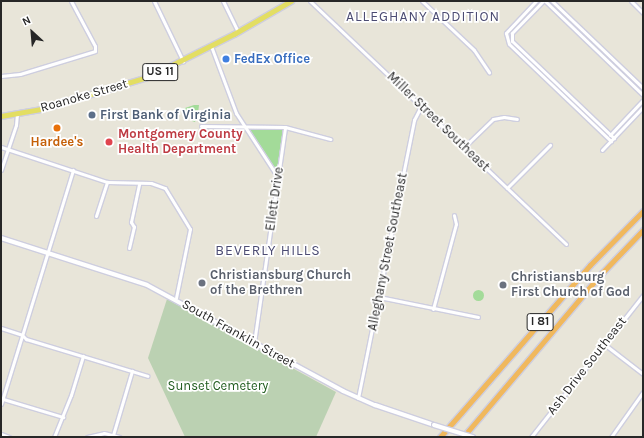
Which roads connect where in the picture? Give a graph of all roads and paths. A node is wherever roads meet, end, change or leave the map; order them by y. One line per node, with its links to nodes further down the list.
1 (71, 1): 16 (street)
2 (154, 1): 14 (street)
3 (223, 1): 12 (street)
4 (290, 1): 12 (main road, Roanoke Street / US 11)
5 (310, 1): 20 (street, Miller Street Southeast)
6 (422, 1): 15 (street)
7 (536, 1): 28 (street)
8 (544, 1): 18 (street); 28 (street)
9 (552, 1): 17 (street)
10 (631, 1): 11 (street)
11 (643, 13)
12 (238, 32): 13 (main road, Roanoke Street / US 11)
13 (211, 46): 14 (main road, Roanoke Street / US 11); 26 (street)
14 (183, 61): 22 (main road, Roanoke Street / US 11)
15 (489, 72)
16 (1, 76)
17 (643, 88)
18 (643, 95)
19 (643, 100): 28 (street)
20 (421, 106): 33 (street, Miller Street Southeast); 51 (street, Alleghany Street Southeast)
21 (643, 107): 30 (street)
22 (17, 114): 23 (main road, Roanoke Street / US 11); 34 (street)
23 (1, 116)
24 (517, 119): 33 (street)
25 (201, 126): 26 (street)
26 (245, 126): 27 (street); 38 (street)
27 (285, 127): 29 (street); 38 (street, Ellett Drive)
28 (609, 136): 30 (street)
29 (330, 139)
30 (612, 139): 35 (street)
31 (550, 145): 41 (street)
32 (1, 147): 34 (street)
33 (464, 147): 41 (street, Miller Street Southeast)
34 (8, 150): 36 (street); 37 (street)
35 (602, 150)
36 (1, 170)
37 (73, 170): 39 (street); 49 (street)
38 (279, 179): 57 (street, Ellett Drive)
39 (107, 182): 40 (street); 44 (street)
40 (139, 184): 48 (street); 52 (street)
41 (507, 188): 47 (street, Miller Street Southeast)
42 (643, 211): 74 (highway, I 81)
43 (454, 215): 53 (street)
44 (96, 216)
45 (643, 230): 75 (highway, I 81)
46 (1, 238): 49 (main road, South Franklin Street)
47 (566, 244)
48 (129, 248)
49 (46, 251): 52 (main road, South Franklin Street); 56 (street)
50 (643, 295): 58 (street, Ash Drive Southeast)
51 (379, 297): 53 (street); 64 (street, Alleghany Street Southeast)
52 (176, 298): 57 (main road, South Franklin Street)
53 (433, 309): 54 (street)
54 (478, 317)
55 (1, 328): 56 (street)
56 (22, 335): 59 (street); 65 (street)
57 (254, 343): 64 (main road, South Franklin Street)
58 (604, 344): 61 (street); 77 (street, Ash Drive Southeast)
59 (82, 356): 60 (street); 67 (street)
60 (132, 371): 62 (street); 69 (street)
61 (643, 374)
62 (148, 376)
63 (643, 392): 78 (street)
64 (358, 398): 76 (main road, South Franklin Street, bridge)
65 (3, 399): 66 (street); 67 (street)
66 (1, 404)
67 (63, 417): 71 (street)
68 (1, 434): 70 (street)
69 (113, 435): 72 (street); 73 (street)
70 (9, 437)
71 (54, 437)
72 (87, 437)
73 (120, 437)
74 (440, 437)
75 (463, 437)
76 (473, 437)
77 (531, 437)
78 (611, 437)

